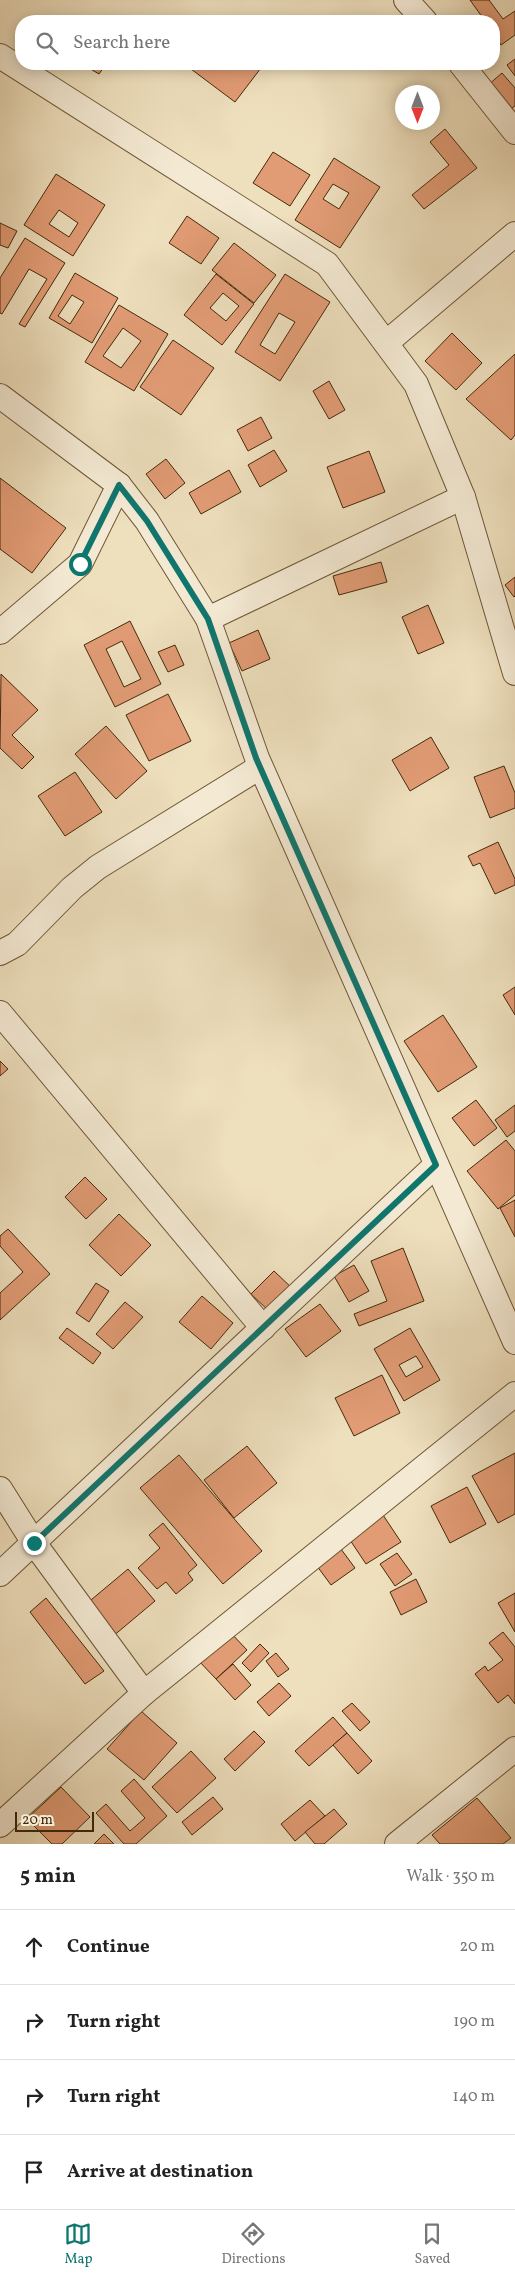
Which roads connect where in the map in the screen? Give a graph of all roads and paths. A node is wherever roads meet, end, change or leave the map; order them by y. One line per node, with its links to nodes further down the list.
1 (409, 1): 2 (street)
2 (420, 15)
3 (0, 56): 4 (street)
4 (15, 66)
5 (22, 70): 9 (street)
6 (466, 70): 7 (street)
7 (515, 132)
8 (515, 234): 9 (street)
9 (386, 343): 12 (street)
10 (0, 396): 11 (street)
11 (119, 485): 13 (street); 14 (street)
12 (463, 497): 13 (street); 15 (street)
13 (208, 619): 16 (street)
14 (0, 632)
15 (515, 673)
16 (260, 766): 17 (street); 19 (street)
17 (0, 953)
18 (0, 1013): 20 (street)
19 (436, 1165): 20 (street); 21 (street)
20 (263, 1328): 24 (street)
21 (515, 1342)
22 (515, 1394): 26 (street)
23 (0, 1489): 24 (street)
24 (34, 1543): 25 (street); 26 (street)
25 (0, 1574)
26 (144, 1693): 28 (street)
27 (515, 1749): 29 (street)
28 (0, 1825)
29 (397, 1844)

